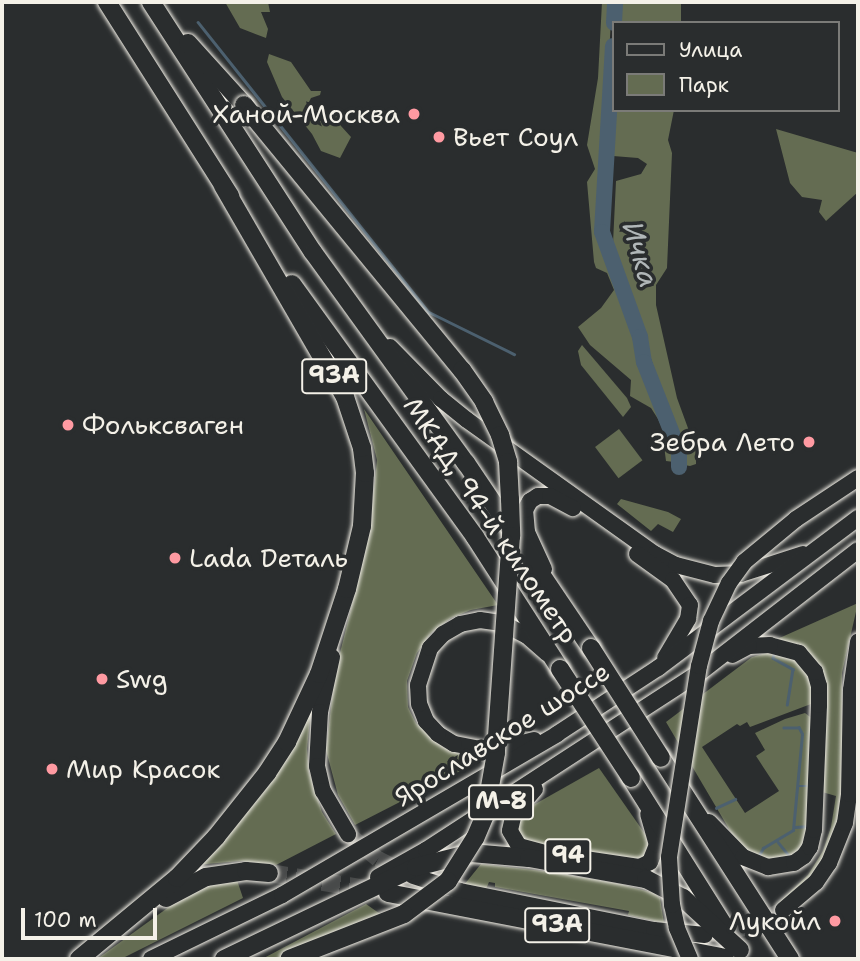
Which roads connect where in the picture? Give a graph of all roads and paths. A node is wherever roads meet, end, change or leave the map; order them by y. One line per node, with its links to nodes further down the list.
1 (107, 2): 3 (highway)
2 (152, 3): 4 (highway, МКАД, 94-й километр); 33 (highway, bridge)
3 (223, 186): 9 (highway, 93A); 12 (highway, МКАД, 94-й километр)
4 (357, 312): 7 (main road); 10 (highway, МКАД, 94-й километр)
5 (858, 478): 34 (main road, bridge)
6 (858, 518): 7 (main road, Ярославское шоссе)
7 (821, 547): 13 (main road, Ярославское шоссе)
8 (858, 550): 14 (main road, Ярославское шоссе)
9 (347, 589): 21 (main road); 27 (highway, 93A)
10 (555, 593): 13 (main road); 19 (highway, МКАД, 94-й километр, bridge)
11 (858, 642): 15 (main road)
12 (556, 663): 16 (main road); 20 (highway, МКАД, 94-й километр, bridge)
13 (657, 668): 16 (main road, Ярославское шоссе / М-8)
14 (702, 671): 17 (main road, Ярославское шоссе / М-8); 19 (main road)
15 (851, 716): 18 (main road); 25 (main road)
16 (557, 734): 31 (main road, Ярославское шоссе / М-8)
17 (568, 760): 20 (main road, 94); 26 (main road, Ярославское шоссе / М-8)
18 (858, 765)
19 (673, 777): 35 (highway, МКАД, 94-й километр)
20 (634, 783): 29 (highway, МКАД, 94-й километр)
21 (348, 834)
22 (269, 873): 27 (highway, 93A)
23 (413, 876): 28 (main road, 94)
24 (388, 893): 29 (highway, 93A)
25 (783, 910)
26 (294, 924): 29 (highway); 32 (highway, Ярославское шоссе / М-8)
27 (121, 927): 30 (highway, 93A)
28 (705, 934)
29 (737, 956)
30 (79, 959)
31 (151, 959)
32 (224, 959)
33 (289, 959)
34 (690, 959)
35 (790, 959)

